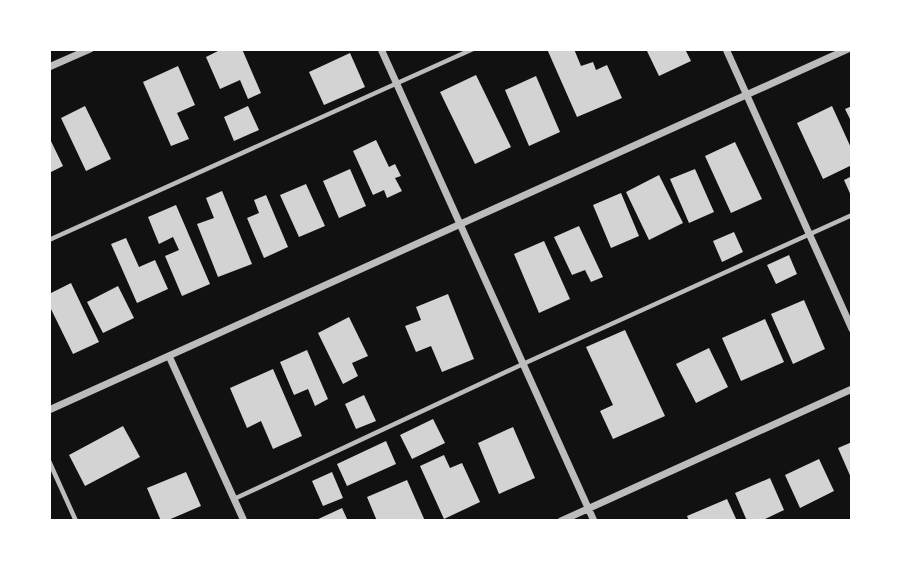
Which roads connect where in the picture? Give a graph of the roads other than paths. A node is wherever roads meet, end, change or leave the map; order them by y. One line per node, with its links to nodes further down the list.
1 (90, 49): 6 (street)
2 (381, 49): 7 (street)
3 (472, 49): 7 (lane)
4 (726, 49): 8 (street)
5 (848, 49): 8 (street)
6 (49, 67)
7 (397, 84): 10 (street); 12 (lane)
8 (746, 95): 10 (street); 11 (street)
9 (852, 215): 11 (lane)
10 (460, 224): 14 (street); 15 (street)
11 (809, 234): 13 (street); 15 (lane)
12 (49, 240)
13 (852, 329)
14 (169, 356): 17 (street); 19 (street)
15 (523, 363): 19 (lane); 20 (street)
16 (852, 390): 20 (street)
17 (49, 410)
18 (49, 461): 21 (lane)
19 (234, 499): 22 (street)
20 (589, 508): 23 (street); 24 (street)
21 (76, 521)
22 (244, 521)
23 (561, 521)
24 (594, 521)

